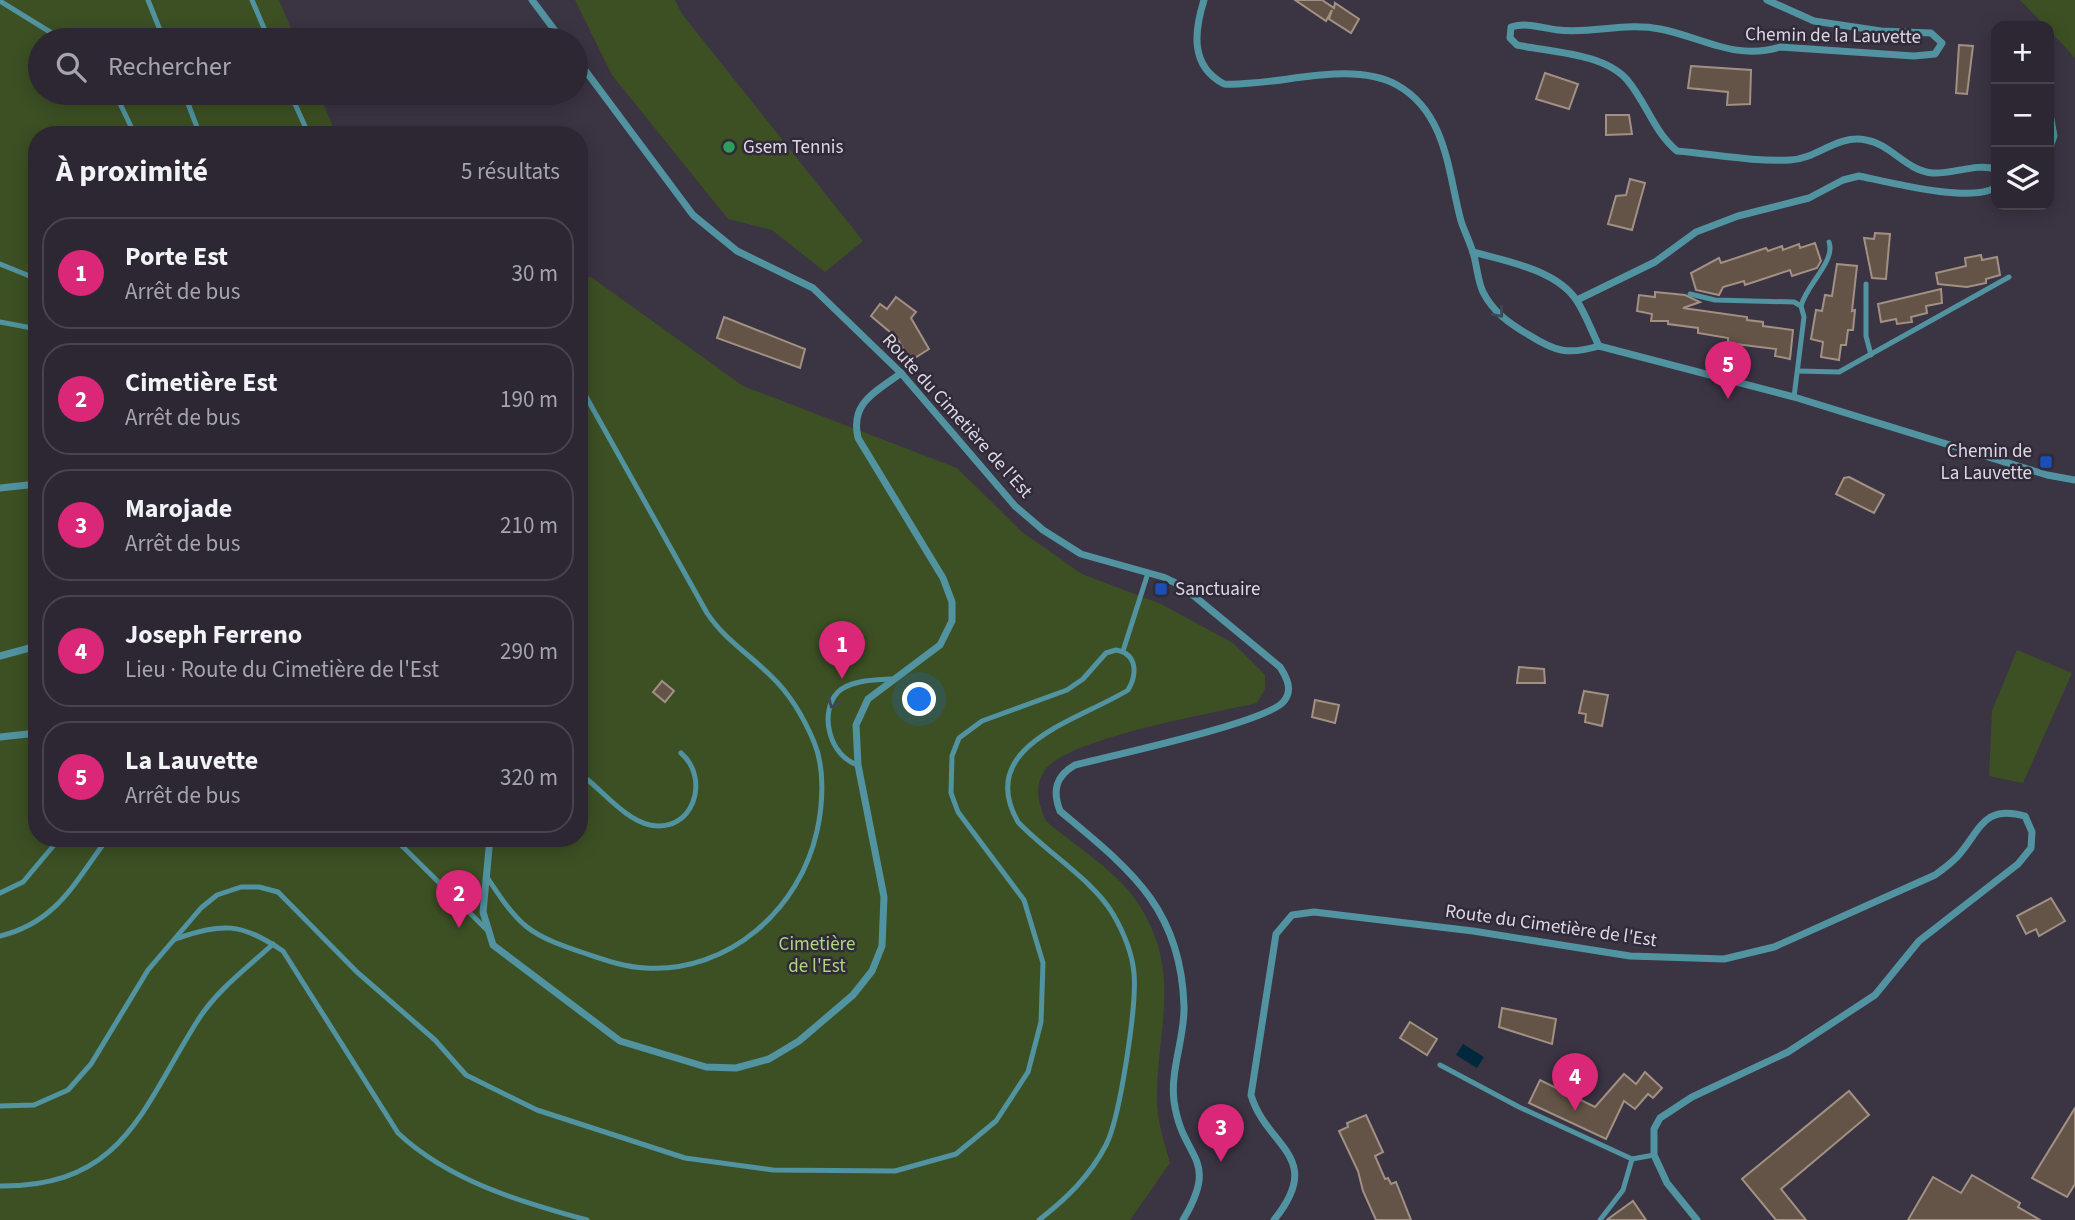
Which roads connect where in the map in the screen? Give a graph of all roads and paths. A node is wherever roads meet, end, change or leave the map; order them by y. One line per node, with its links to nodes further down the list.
1 (148, 0): 8 (lane)
2 (252, 0): 9 (lane)
3 (533, 0): 10 (street)
4 (1204, 0): 21 (street)
5 (1767, 0): 18 (street, Chemin de la Lauvette)
6 (0, 1): 7 (lane)
7 (44, 28)
8 (159, 28)
9 (263, 28)
10 (553, 28)
11 (588, 74): 34 (street, Route du Cimetière de l'Est)
12 (121, 105): 15 (lane)
13 (189, 105): 16 (lane)
14 (295, 105): 17 (lane)
15 (131, 126)
16 (197, 126)
17 (305, 126)
18 (1991, 167)
19 (1991, 190): 27 (street)
20 (1829, 242): 28 (lane)
21 (1473, 252): 27 (street); 31 (street, one-way to 31)
22 (0, 264): 23 (lane)
23 (28, 275)
24 (2009, 277): 32 (lane)
25 (1866, 284): 32 (lane)
26 (1690, 294): 28 (lane)
27 (1577, 300): 31 (street)
28 (1801, 306): 33 (lane)
29 (0, 322): 30 (lane)
30 (28, 327)
31 (1599, 346): 35 (street)
32 (1871, 355): 33 (lane)
33 (1798, 370): 35 (lane)
34 (901, 373): 40 (street, Route du Cimetière de l'Est); 44 (street)
35 (1794, 397): 37 (street)
36 (588, 400): 54 (lane)
37 (2075, 480)
38 (28, 485): 39 (street)
39 (0, 488)
40 (1148, 573): 42 (lane); 67 (street, Route du Cimetière de l'Est)
41 (28, 648): 43 (street)
42 (1123, 651): 58 (lane); 66 (lane)
43 (0, 656)
44 (891, 679): 48 (street); 48 (lane, one-way to 48)
45 (28, 734): 46 (street)
46 (0, 737)
47 (681, 753): 49 (lane)
48 (858, 765): 56 (street)
49 (589, 780)
50 (52, 847): 55 (lane)
51 (101, 847): 57 (lane)
52 (403, 847): 56 (lane)
53 (489, 847): 54 (street)
54 (487, 877): 56 (street)
55 (0, 893)
56 (486, 929)
57 (0, 936)
58 (172, 940): 59 (lane); 61 (lane)
59 (273, 944): 64 (lane); 65 (lane)
60 (1440, 1065): 63 (lane)
61 (0, 1106)
62 (1654, 1154): 63 (lane); 68 (street, Route du Cimetière de l'Est); 70 (street)
63 (1632, 1159): 69 (lane)
64 (0, 1186)
65 (587, 1220)
66 (1039, 1220)
67 (1183, 1220)
68 (1274, 1220)
69 (1600, 1220)
70 (1697, 1220)

